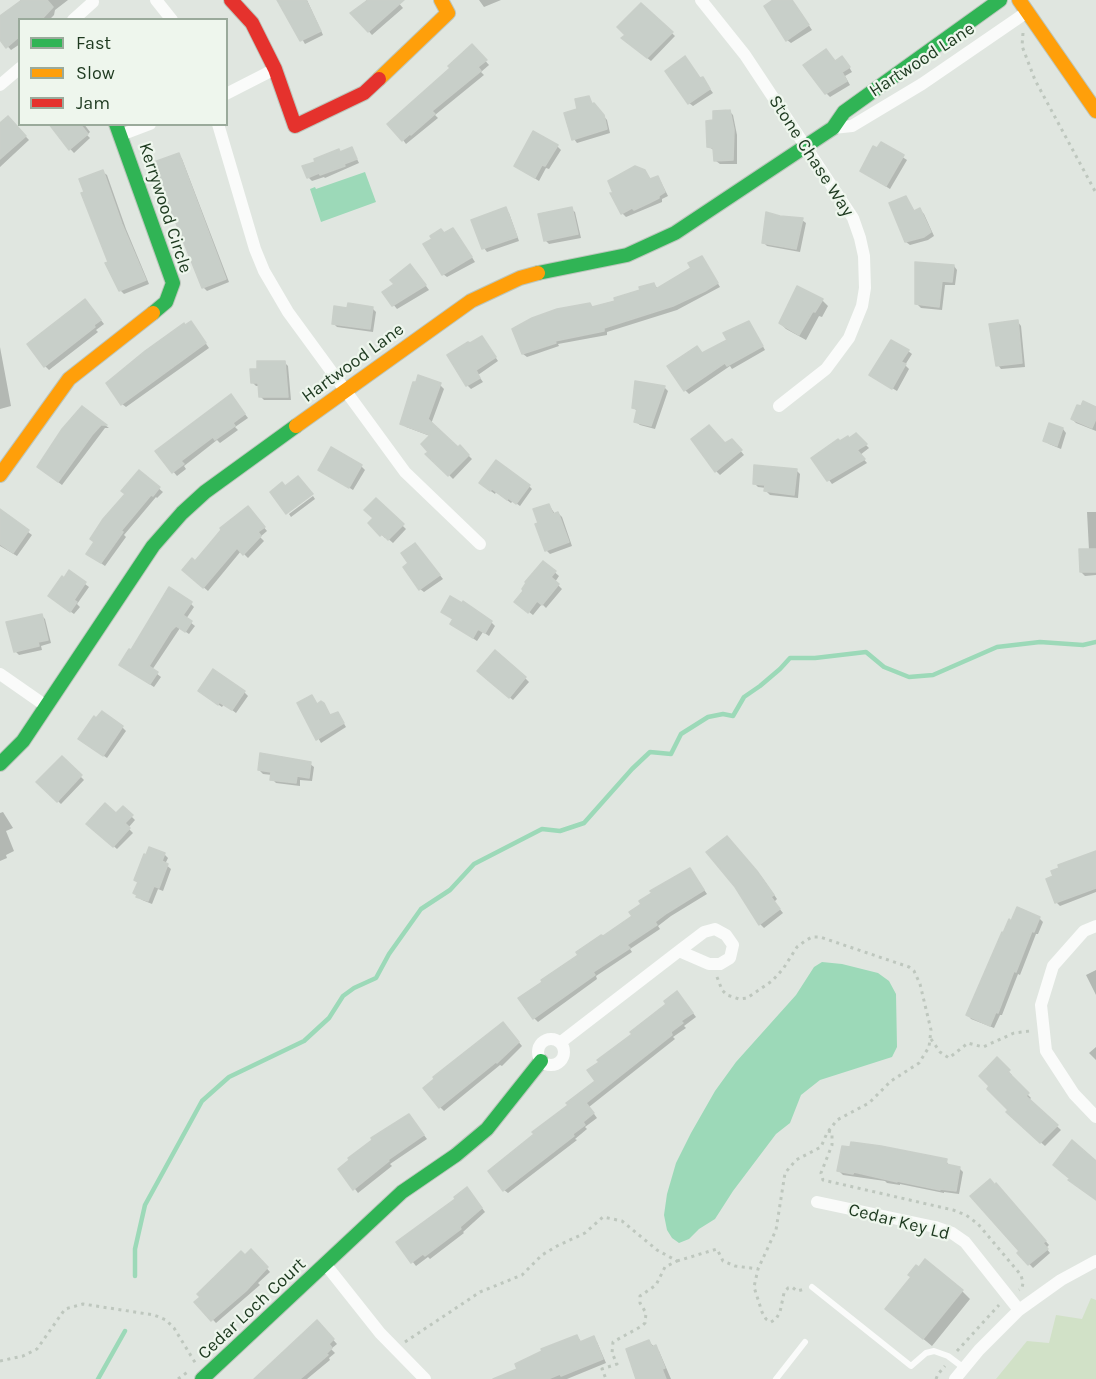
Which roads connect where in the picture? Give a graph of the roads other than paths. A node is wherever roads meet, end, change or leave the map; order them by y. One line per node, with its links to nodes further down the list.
1 (156, 0): 9 (street)
2 (231, 0): 10 (street)
3 (441, 0): 10 (street)
4 (701, 0): 19 (street, Stone Chase Way)
5 (1000, 0): 17 (street, Hartwood Lane)
6 (93, 2): 8 (street)
7 (1023, 6): 14 (street); 17 (street, Hartwood Lane)
8 (75, 18)
9 (170, 18)
10 (275, 69): 13 (street)
11 (18, 70): 12 (street)
12 (0, 85)
13 (228, 93)
14 (1096, 111)
15 (140, 126): 18 (street, Kerrywood Circle)
16 (219, 126): 20 (street)
17 (833, 128): 19 (street, Hartwood Lane)
18 (119, 130): 22 (street, Kerrywood Circle)
19 (806, 146): 20 (street, Hartwood Lane); 21 (street, Stone Chase Way)
20 (345, 390): 23 (street); 25 (street, Hartwood Lane)
21 (779, 406)
22 (0, 475)
23 (480, 544)
24 (0, 674): 25 (street)
25 (46, 706): 26 (street, Hartwood Lane)
26 (0, 764)
27 (1096, 926): 31 (street)
28 (679, 951): 28 (street); 29 (street)
29 (561, 1042): 30 (street); 30 (street)
30 (541, 1061): 34 (street, Cedar Loch Court)
31 (1096, 1117)
32 (816, 1202): 36 (street, Cedar Key Ld)
33 (1096, 1261): 36 (street)
34 (327, 1265): 39 (street, Cedar Loch Court); 40 (street)
35 (812, 1287): 38 (lane)
36 (1019, 1310): 38 (street)
37 (805, 1342): 41 (lane)
38 (964, 1368): 42 (street)
39 (202, 1375)
40 (425, 1379)
41 (776, 1379)
42 (955, 1379)

